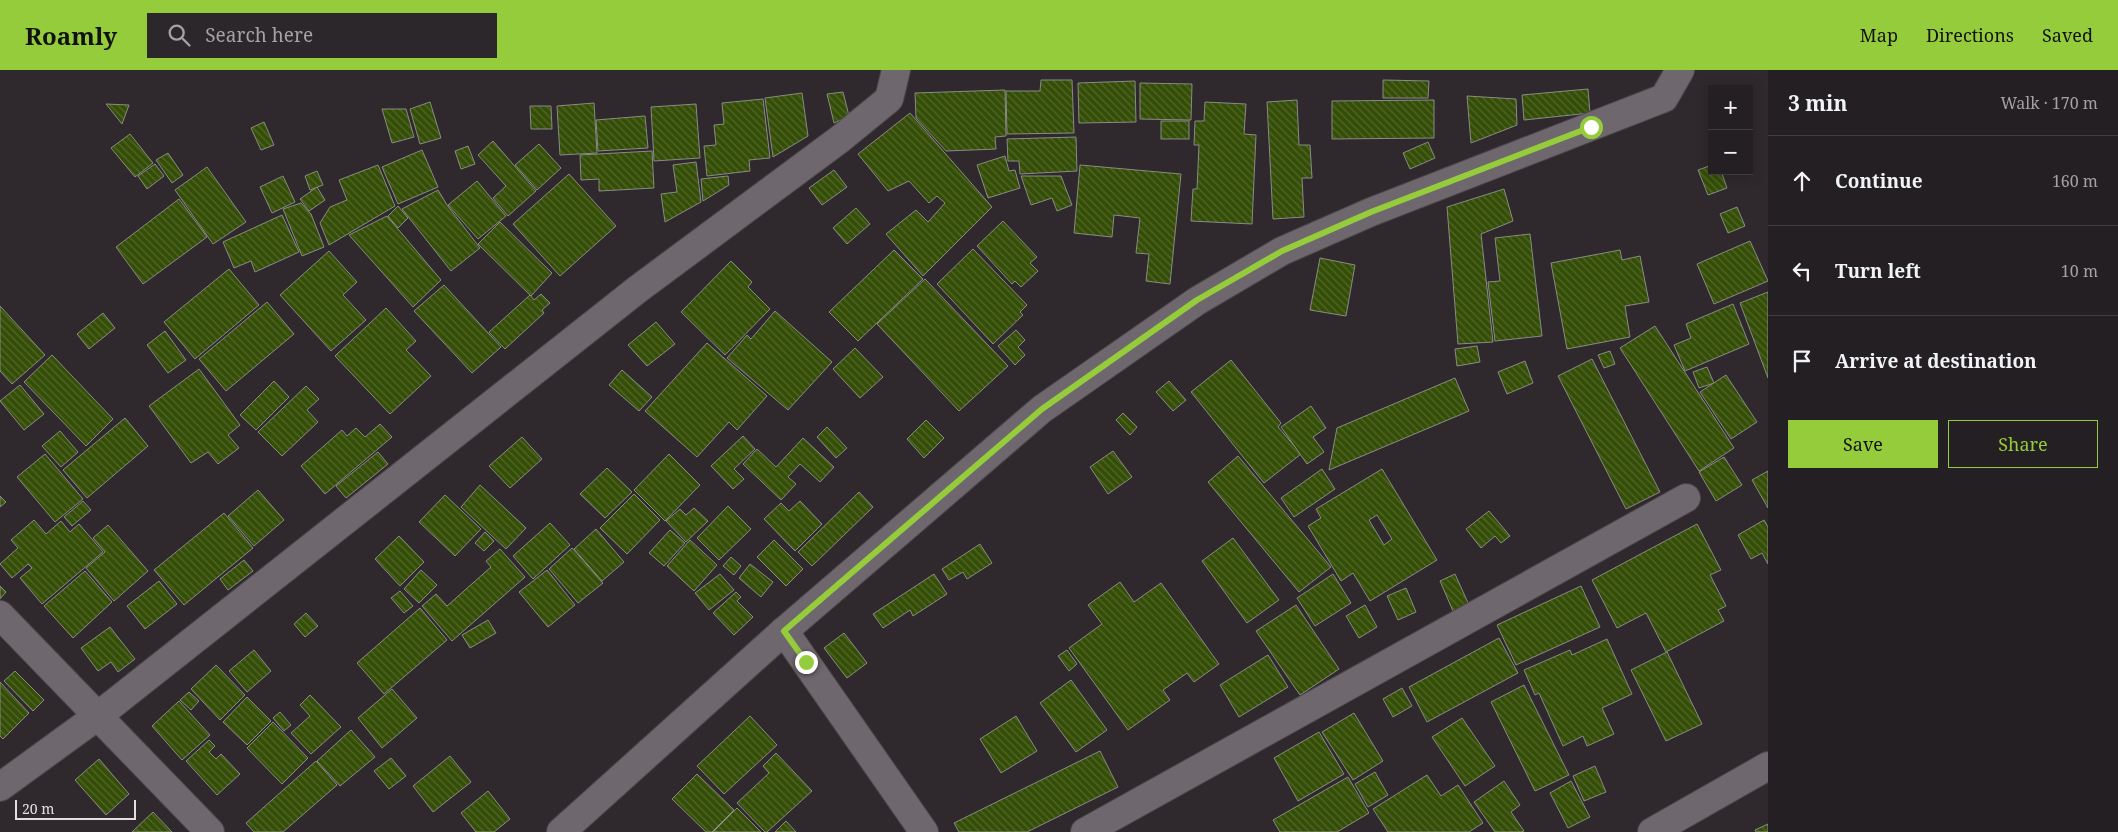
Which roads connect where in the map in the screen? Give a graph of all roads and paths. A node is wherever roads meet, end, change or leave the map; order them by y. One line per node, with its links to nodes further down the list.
1 (896, 70): 6 (street)
2 (1680, 70): 5 (street)
3 (1686, 498): 12 (street)
4 (0, 615): 6 (street)
5 (784, 631): 10 (street); 11 (street)
6 (99, 715): 8 (street); 9 (street)
7 (1768, 766): 13 (street)
8 (0, 787)
9 (210, 832)
10 (561, 832)
11 (924, 832)
12 (1085, 832)
13 (1652, 832)

